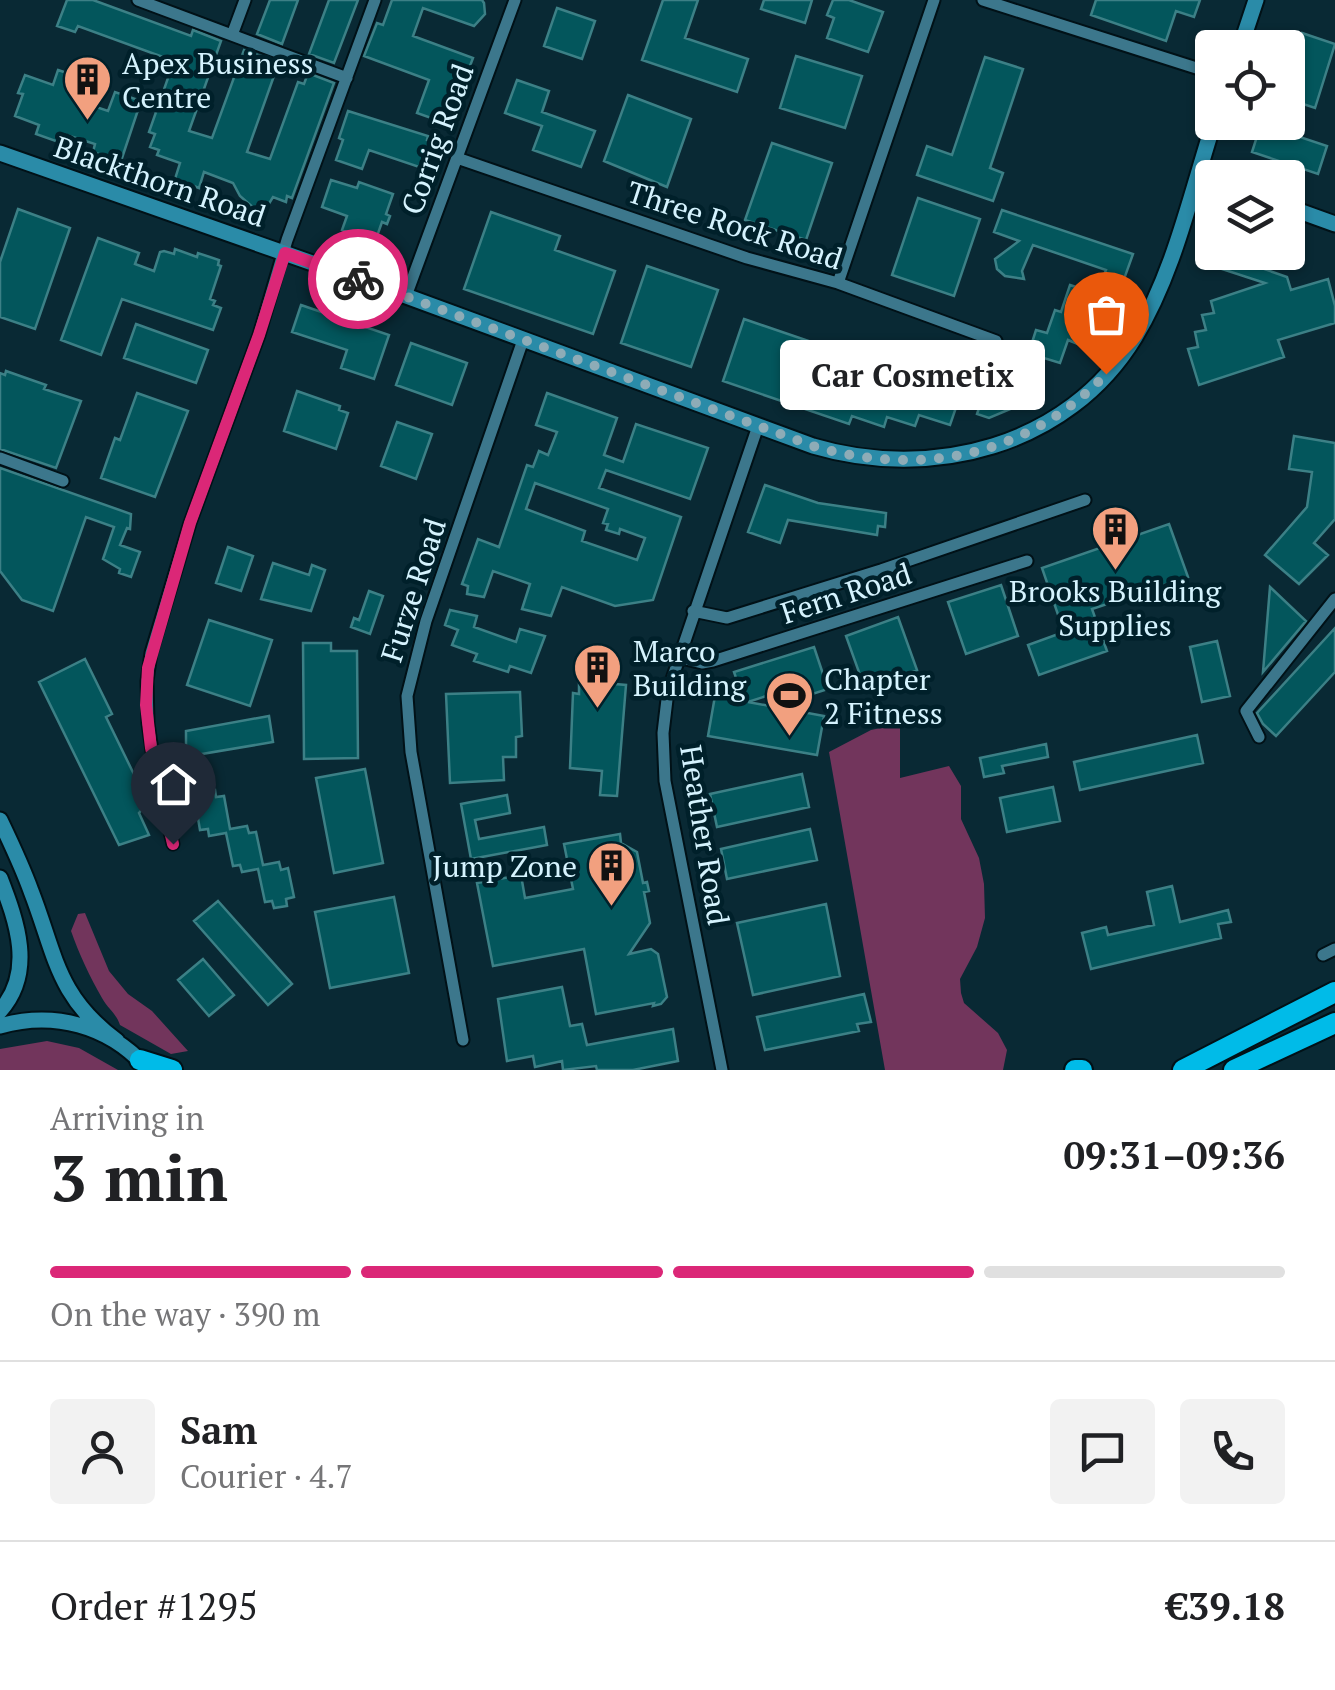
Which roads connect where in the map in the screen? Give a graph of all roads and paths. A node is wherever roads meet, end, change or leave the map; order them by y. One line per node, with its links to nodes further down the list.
1 (138, 0): 10 (street)
2 (245, 0): 10 (street)
3 (375, 0): 12 (street)
4 (515, 0): 14 (street, Corrig Road)
5 (934, 0): 19 (street)
6 (983, 0): 8 (street)
7 (1256, 0): 9 (street)
8 (1013, 5): 11 (street)
9 (1246, 30)
10 (232, 35): 12 (street)
11 (1195, 68)
12 (347, 78): 18 (street)
13 (0, 154): 18 (street, Blackthorn Road)
14 (457, 158): 19 (street, Three Rock Road); 20 (street, Corrig Road)
15 (1195, 202): 23 (street, Blackthorn Road)
16 (1305, 214): 17 (street)
17 (1335, 224)
18 (285, 253): 20 (street, Blackthorn Road); 33 (street)
19 (838, 283): 22 (street, Three Rock Road)
20 (406, 296): 21 (street, Blackthorn Road)
21 (523, 340): 23 (street, Blackthorn Road); 41 (street, Furze Road)
22 (996, 342)
23 (758, 426): 29 (street, Heather Road)
24 (0, 458): 25 (street)
25 (63, 481)
26 (1085, 500): 29 (street)
27 (1027, 561): 30 (street, Fern Road)
28 (1335, 599): 31 (street)
29 (694, 611): 30 (street, Heather Road)
30 (678, 657): 45 (street, Heather Road)
31 (1259, 737)
32 (0, 820): 42 (street)
33 (173, 844)
34 (0, 878): 38 (street)
35 (1335, 949): 36 (street)
36 (1322, 956)
37 (1335, 995): 46 (highway)
38 (0, 1012)
39 (1335, 1023): 47 (highway)
40 (0, 1026): 42 (street)
41 (463, 1040)
42 (117, 1041): 43 (street)
43 (145, 1065): 44 (highway)
44 (172, 1070)
45 (722, 1070)
46 (1182, 1070)
47 (1234, 1070)

